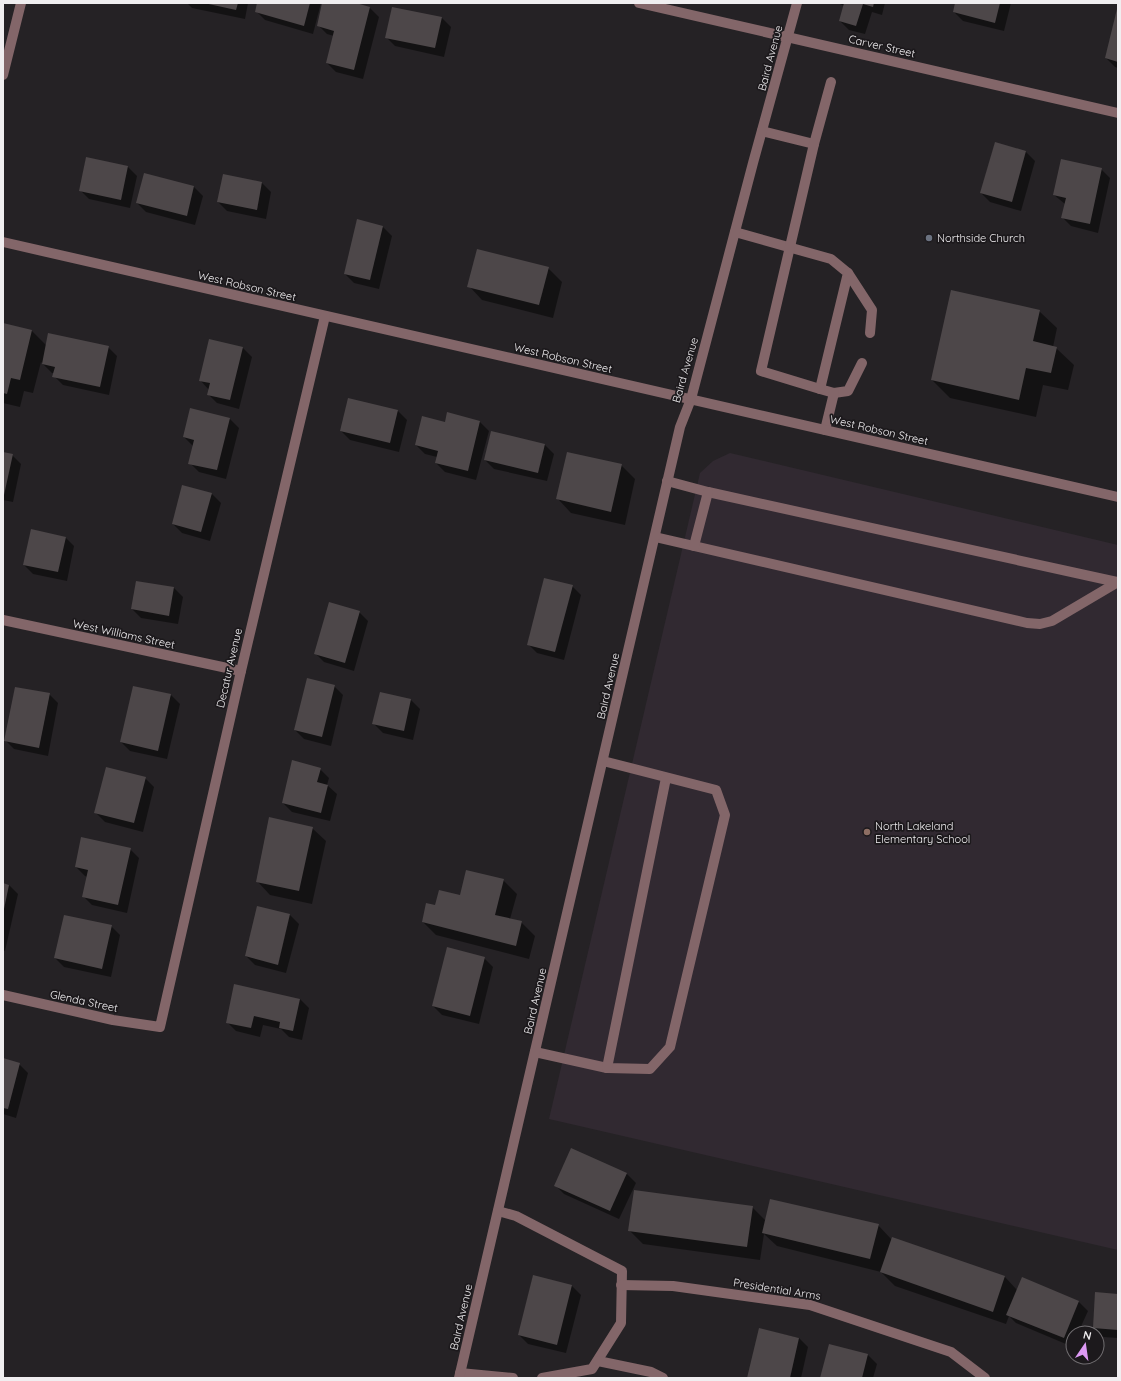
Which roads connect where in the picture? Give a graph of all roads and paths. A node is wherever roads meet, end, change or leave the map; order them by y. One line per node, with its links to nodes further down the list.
1 (21, 3): 5 (street)
2 (640, 3): 4 (street, Carver Street)
3 (797, 3): 4 (street, Baird Avenue)
4 (788, 37): 7 (street, Carver Street); 8 (street, Baird Avenue)
5 (3, 75)
6 (831, 82): 9 (street)
7 (1118, 113)
8 (762, 131): 9 (street); 10 (street, Baird Avenue)
9 (814, 144): 12 (street)
10 (735, 232): 12 (street); 19 (street, Baird Avenue)
11 (3, 242): 14 (street, West Robson Street)
12 (789, 247): 13 (street); 17 (street)
13 (848, 273): 15 (street); 17 (street)
14 (325, 316): 19 (street, West Robson Street); 28 (street, Decatur Avenue)
15 (870, 333)
16 (862, 363): 18 (street)
17 (820, 389): 18 (street)
18 (834, 393): 20 (street)
19 (691, 399): 20 (street, West Robson Street); 21 (street, Baird Avenue)
20 (825, 430): 23 (street, West Robson Street)
21 (668, 481): 22 (street); 24 (street, Baird Avenue)
22 (708, 492): 25 (street); 26 (street)
23 (1118, 497)
24 (655, 538): 25 (street); 29 (street, Baird Avenue)
25 (694, 546): 26 (street)
26 (1118, 582)
27 (3, 620): 28 (street, West Williams Street)
28 (241, 671): 32 (street, Decatur Avenue)
29 (603, 761): 30 (street); 33 (street, Baird Avenue)
30 (666, 778): 34 (street); 34 (street)
31 (3, 995): 32 (street, Glenda Street)
32 (160, 1027)
33 (535, 1052): 34 (street); 35 (street, Baird Avenue)
34 (607, 1068)
35 (498, 1211): 36 (street); 38 (street, Baird Avenue)
36 (621, 1285): 37 (street); 42 (street, Presidential Arms)
37 (598, 1361): 40 (street); 41 (street)
38 (460, 1376): 39 (street)
39 (513, 1378)
40 (542, 1378)
41 (662, 1378)
42 (986, 1378)

